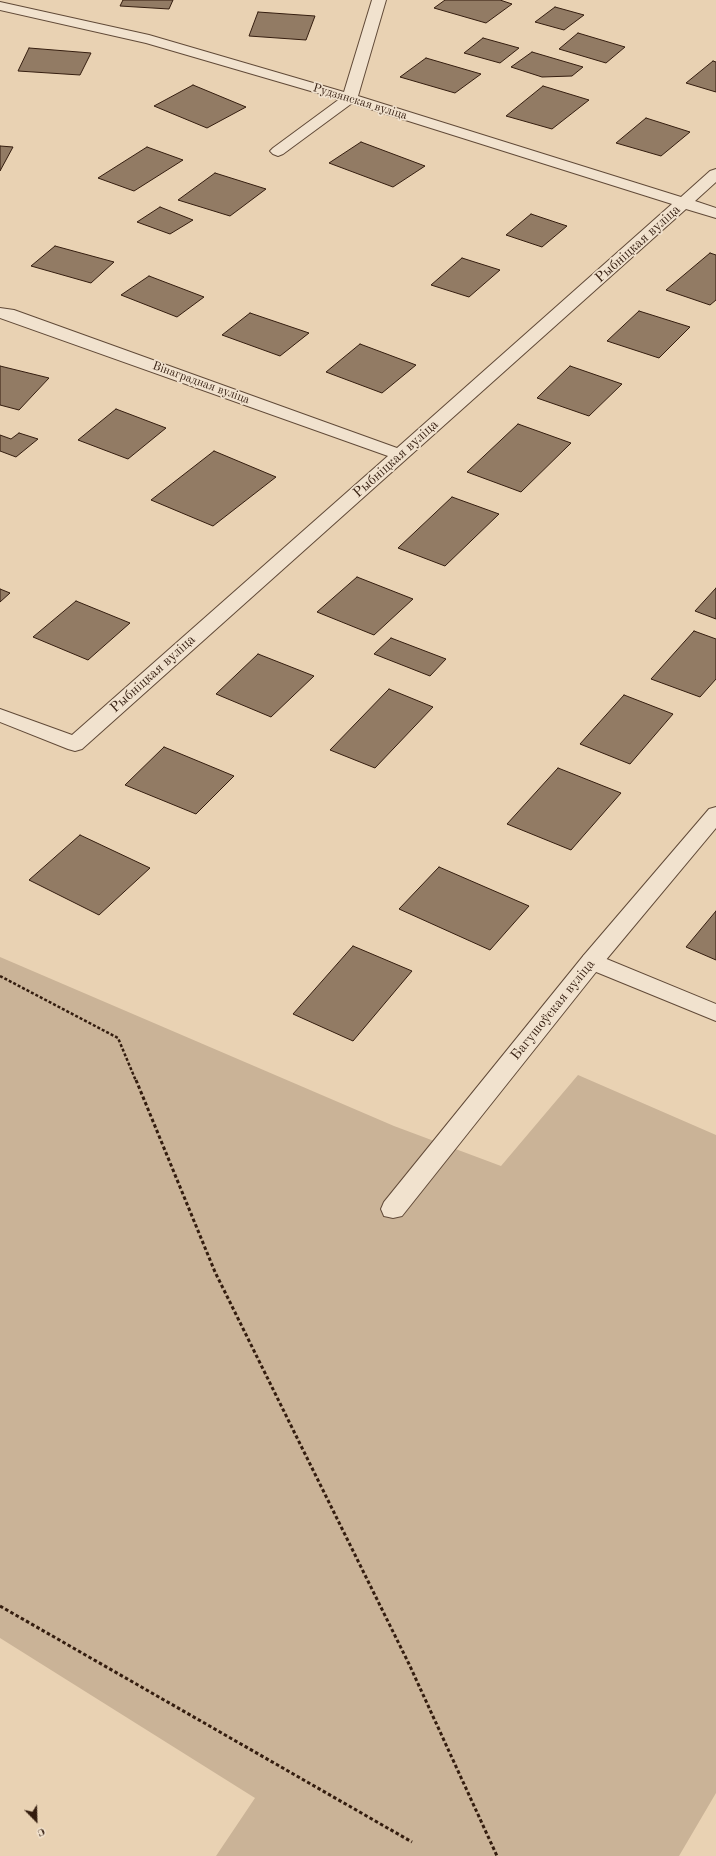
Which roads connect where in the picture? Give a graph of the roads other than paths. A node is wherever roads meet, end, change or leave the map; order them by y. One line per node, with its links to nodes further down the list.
1 (379, 0): 3 (street)
2 (0, 6): 3 (street, Рудзянская вуліца)
3 (350, 98): 4 (street); 6 (street, Рудзянская вуліца)
4 (278, 151)
5 (716, 174): 6 (street, Рыбніцкая вуліца)
6 (684, 203): 7 (street, Рудзянская вуліца); 9 (street, Рыбніцкая вуліца)
7 (716, 213)
8 (0, 313): 9 (street, Вінаградная вуліца)
9 (401, 455): 10 (street, Рыбніцкая вуліца)
10 (0, 715)
11 (716, 814): 12 (street, Багушоўская вуліца)
12 (592, 961): 13 (street); 14 (street, Багушоўская вуліца)
13 (716, 1013)
14 (393, 1209)

